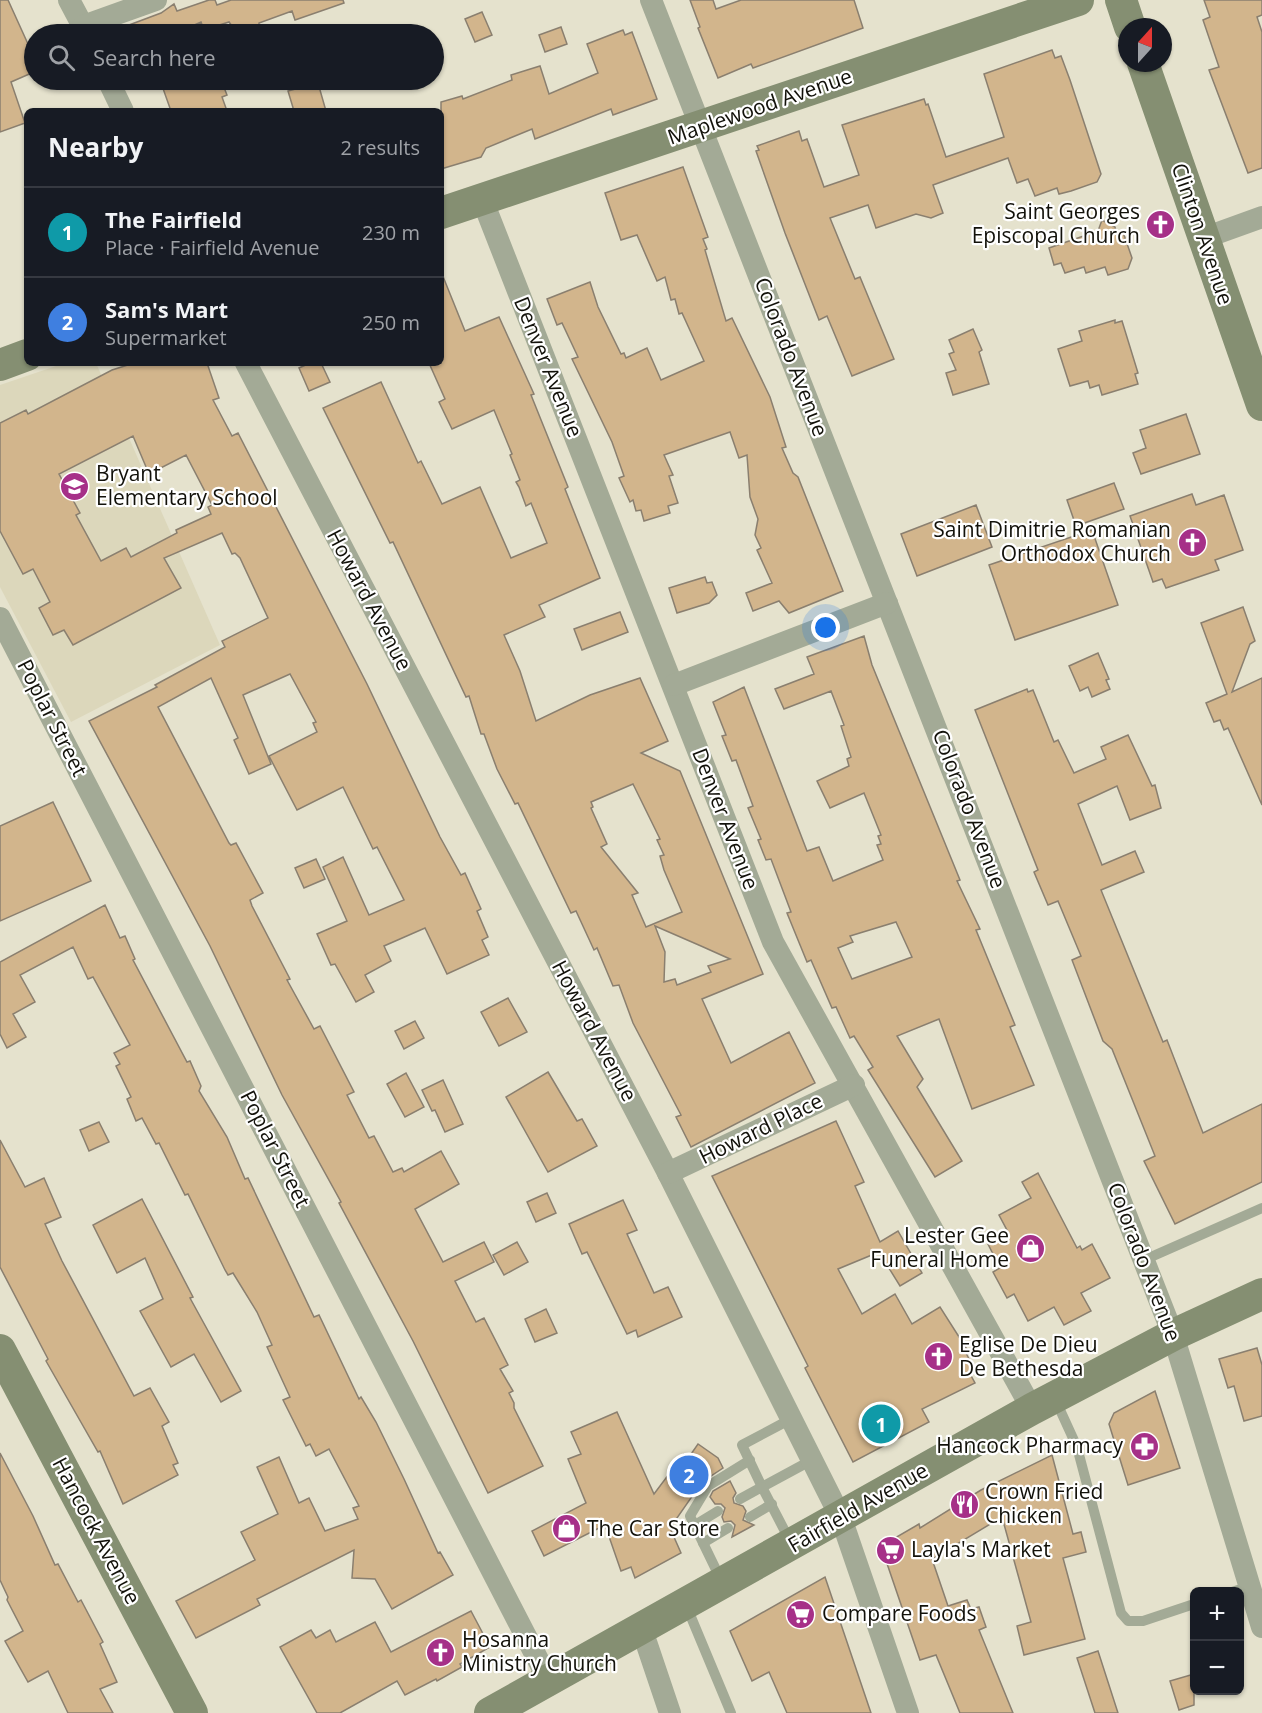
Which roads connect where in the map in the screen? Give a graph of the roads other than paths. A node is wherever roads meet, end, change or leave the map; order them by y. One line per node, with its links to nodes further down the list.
1 (69, 0): 7 (street)
2 (156, 0): 8 (street)
3 (651, 0): 12 (street, Colorado Avenue)
4 (1078, 0): 12 (main road, Maplewood Avenue)
5 (1121, 0): 6 (main road)
6 (1127, 18)
7 (81, 24)
8 (101, 24)
9 (1146, 72): 16 (main road, Clinton Avenue)
10 (113, 90): 11 (street)
11 (122, 108)
12 (702, 127): 13 (main road, Maplewood Avenue); 21 (street, Colorado Avenue)
13 (482, 199): 14 (main road, Maplewood Avenue); 23 (street, Denver Avenue)
14 (444, 212)
15 (1262, 217): 16 (street)
16 (1203, 238): 20 (main road, Clinton Avenue)
17 (24, 357): 18 (main road)
18 (0, 365)
19 (248, 366): 25 (street, Howard Avenue)
20 (1262, 405)
21 (887, 603): 23 (street); 27 (street, Colorado Avenue)
22 (0, 618): 52 (street, Poplar Street)
23 (674, 685): 24 (street, Denver Avenue)
24 (854, 1085): 25 (street, Howard Place); 31 (street, Denver Avenue)
25 (668, 1173): 32 (street, Howard Avenue)
26 (1262, 1208): 27 (lane)
27 (1144, 1260): 29 (street, Colorado Avenue)
28 (1262, 1294): 29 (main road, Fairfield Avenue)
29 (1173, 1335): 31 (main road, Fairfield Avenue); 46 (street, Colorado Avenue)
30 (0, 1350): 53 (main road, Hancock Avenue)
31 (1043, 1403): 40 (main road, Fairfield Avenue); 49 (lane)
32 (791, 1419): 33 (lane); 34 (street, Howard Avenue)
33 (750, 1460): 35 (lane); 41 (lane)
34 (812, 1460): 35 (lane); 40 (street, Howard Avenue)
35 (762, 1486): 36 (lane); 37 (lane)
36 (740, 1498)
37 (772, 1504): 39 (lane); 44 (lane)
38 (718, 1511): 41 (lane)
39 (750, 1517)
40 (841, 1518): 44 (main road, Fairfield Avenue); 57 (street, Howard Avenue)
41 (695, 1525): 43 (lane)
42 (728, 1528): 43 (lane)
43 (703, 1543): 45 (lane)
44 (793, 1546): 45 (main road, Fairfield Avenue)
45 (723, 1585): 48 (main road, Fairfield Avenue)
46 (1240, 1587)
47 (1244, 1594): 50 (street, Colorado Avenue)
48 (686, 1605): 51 (main road, Fairfield Avenue); 56 (lane)
49 (1190, 1605)
50 (1262, 1627)
51 (642, 1630): 52 (main road, Fairfield Avenue); 55 (street)
52 (549, 1681): 54 (main road, Fairfield Avenue)
53 (192, 1713)
54 (490, 1713)
55 (670, 1713)
56 (731, 1713)
57 (908, 1713)

